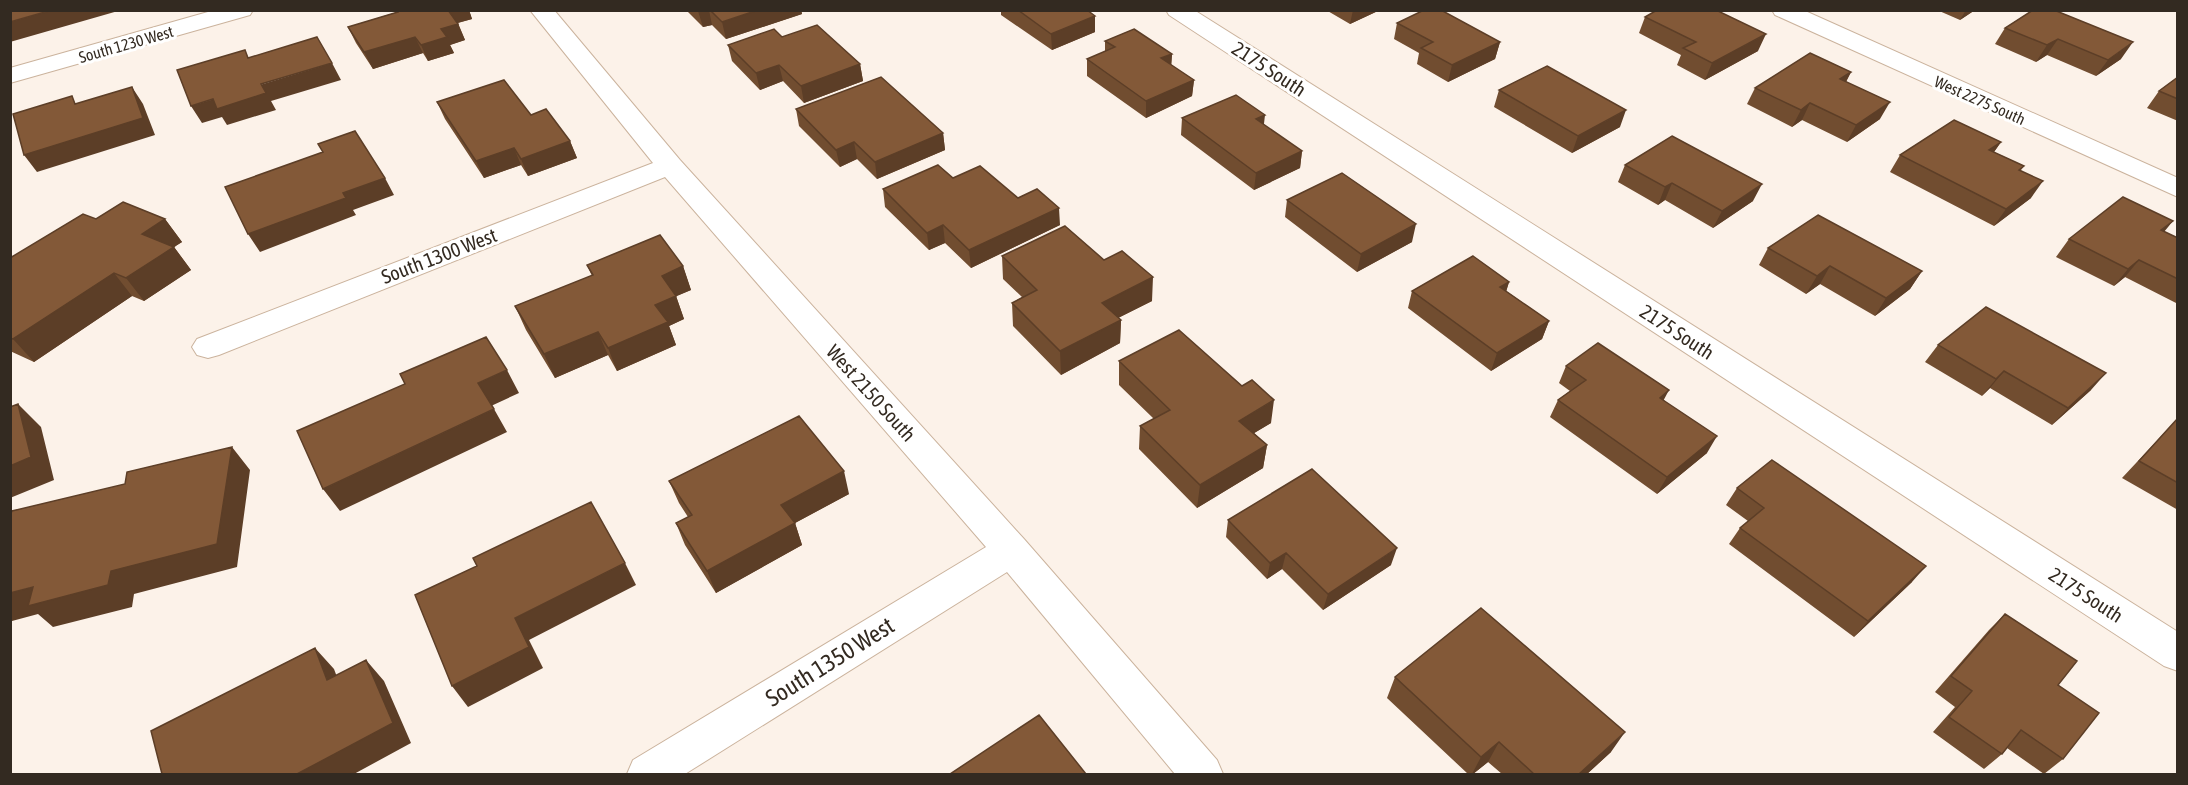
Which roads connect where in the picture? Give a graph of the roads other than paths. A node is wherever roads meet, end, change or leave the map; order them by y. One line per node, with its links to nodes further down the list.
1 (242, 10): 5 (street, South 1230 West)
2 (541, 10): 6 (street, West 2150 South)
3 (1177, 10): 10 (street, 2175 South)
4 (1783, 10): 7 (street, West 2275 South)
5 (10, 76)
6 (670, 166): 8 (street, South 1300 West); 9 (street, West 2150 South)
7 (2178, 189)
8 (208, 347)
9 (1011, 550): 11 (street, South 1350 West); 12 (street, West 2150 South)
10 (2178, 654)
11 (648, 774)
12 (1202, 774)

